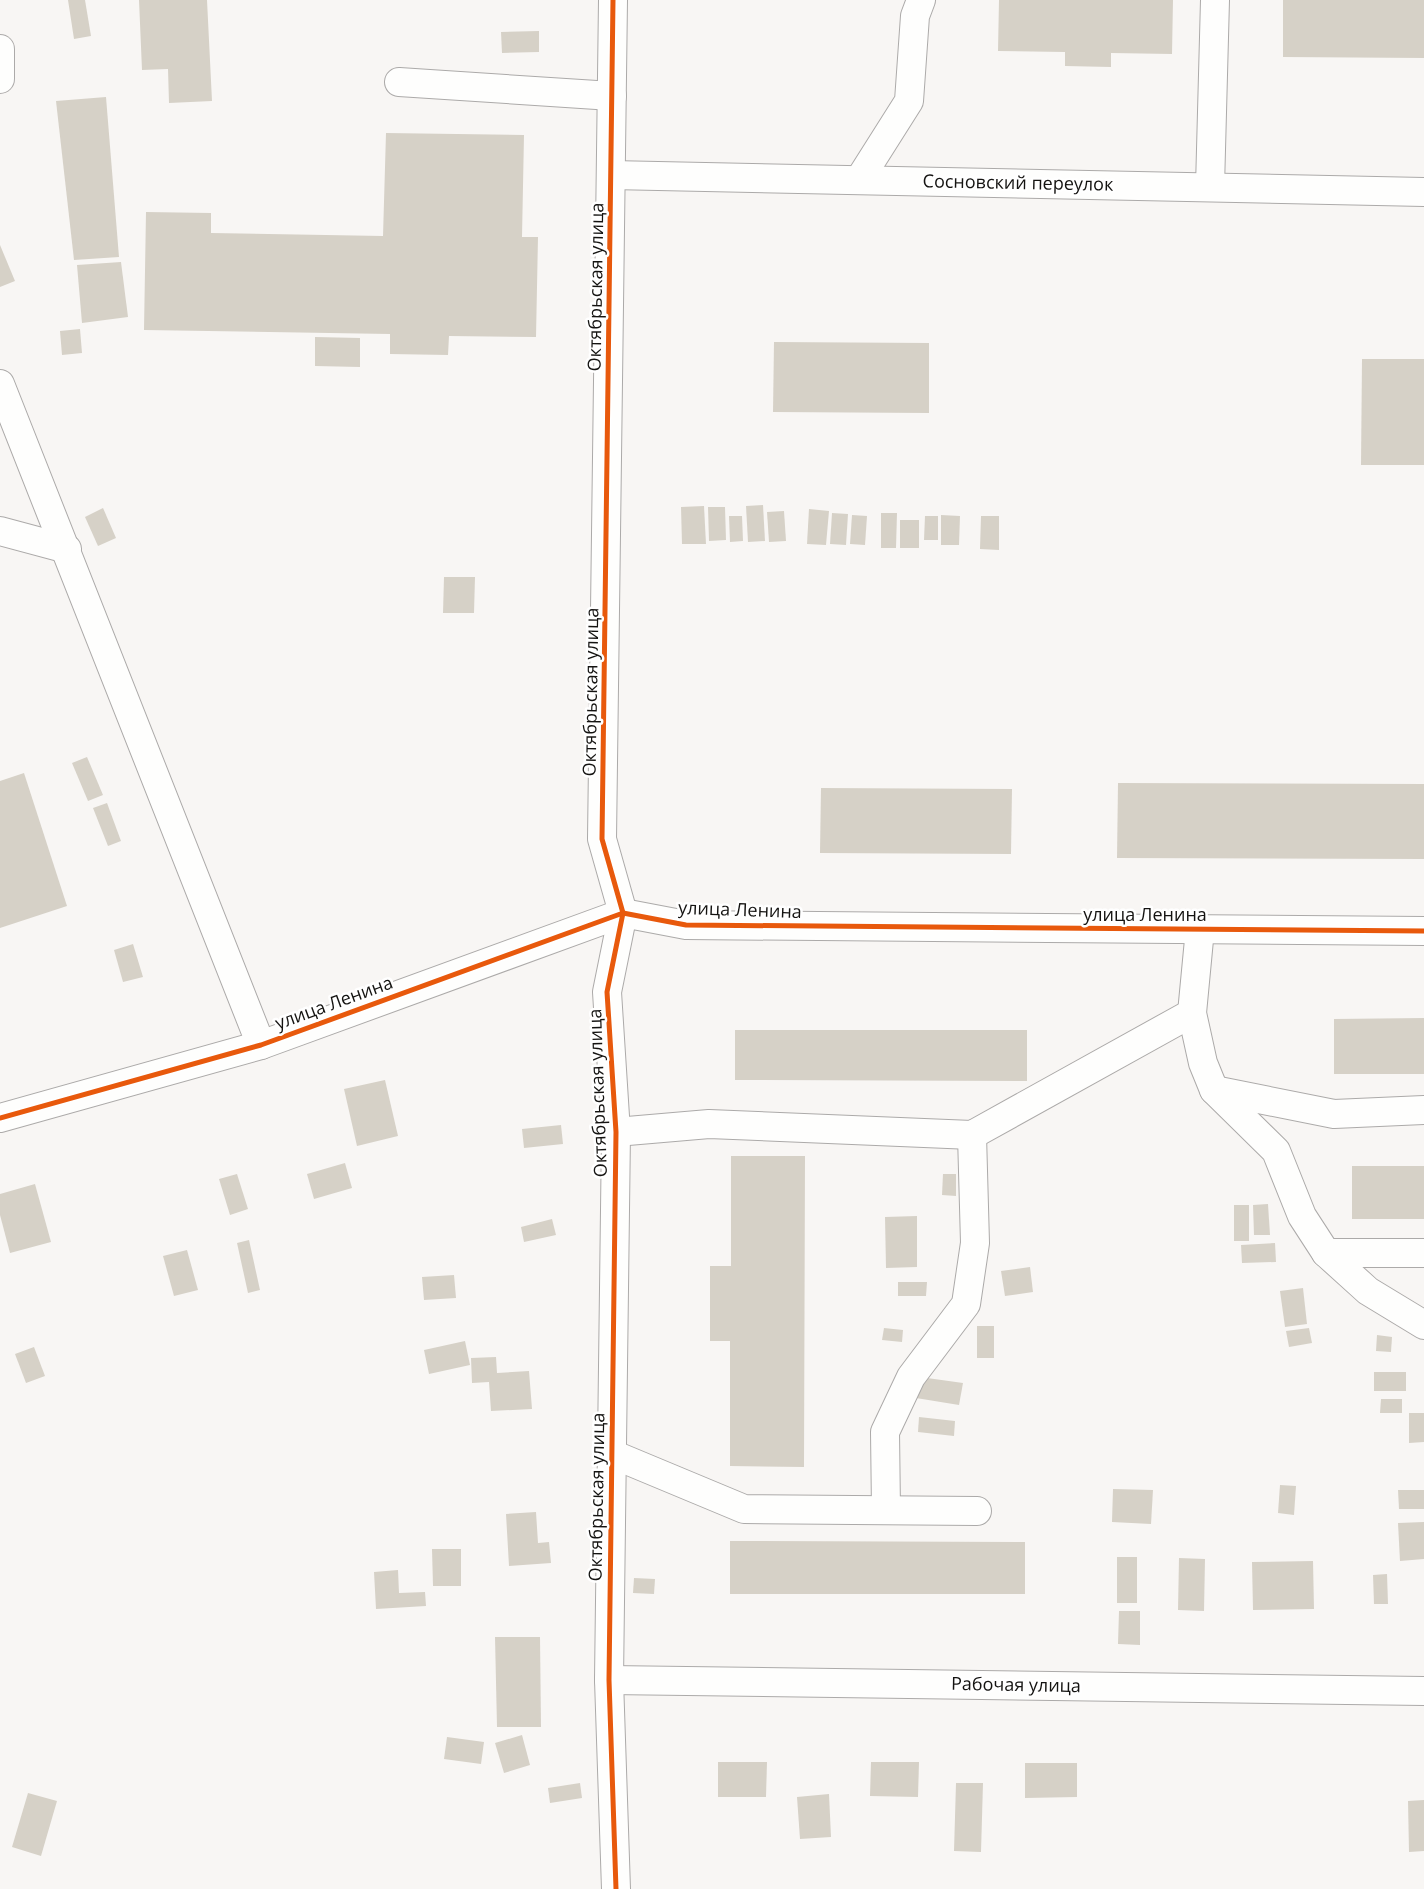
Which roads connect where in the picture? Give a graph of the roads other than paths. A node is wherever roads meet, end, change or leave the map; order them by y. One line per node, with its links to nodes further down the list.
1 (613, 0): 7 (street, Октябрьская улица)
2 (922, 0): 9 (street)
3 (1215, 0): 10 (street)
4 (0, 49): 5 (street)
5 (0, 79)
6 (398, 82): 7 (street)
7 (612, 96): 8 (street, Октябрьская улица)
8 (611, 175): 9 (street, Сосновский переулок); 15 (street, Октябрьская улица)
9 (860, 180): 10 (street, Сосновский переулок)
10 (1210, 187): 11 (street, Сосновский переулок)
11 (1424, 192)
12 (0, 384): 14 (street)
13 (0, 532): 14 (street)
14 (67, 549): 19 (street)
15 (623, 913): 16 (street, улица Ленина); 19 (street, улица Ленина); 23 (street, Октябрьская улица)
16 (1200, 929): 17 (street, улица Ленина); 18 (street)
17 (1424, 930)
18 (1192, 1013): 20 (street); 24 (street)
19 (260, 1045): 22 (street, улица Ленина)
20 (1214, 1090): 21 (street); 25 (street)
21 (1424, 1110)
22 (0, 1118)
23 (616, 1132): 24 (street); 28 (street, Октябрьская улица)
24 (972, 1135): 29 (street)
25 (1326, 1252): 26 (street); 27 (street)
26 (1424, 1253)
27 (1424, 1325)
28 (612, 1454): 29 (street); 31 (street, Октябрьская улица)
29 (886, 1510): 30 (street)
30 (977, 1511)
31 (609, 1680): 32 (street, Рабочая улица); 33 (street, Октябрьская улица)
32 (1424, 1691)
33 (616, 1889)

